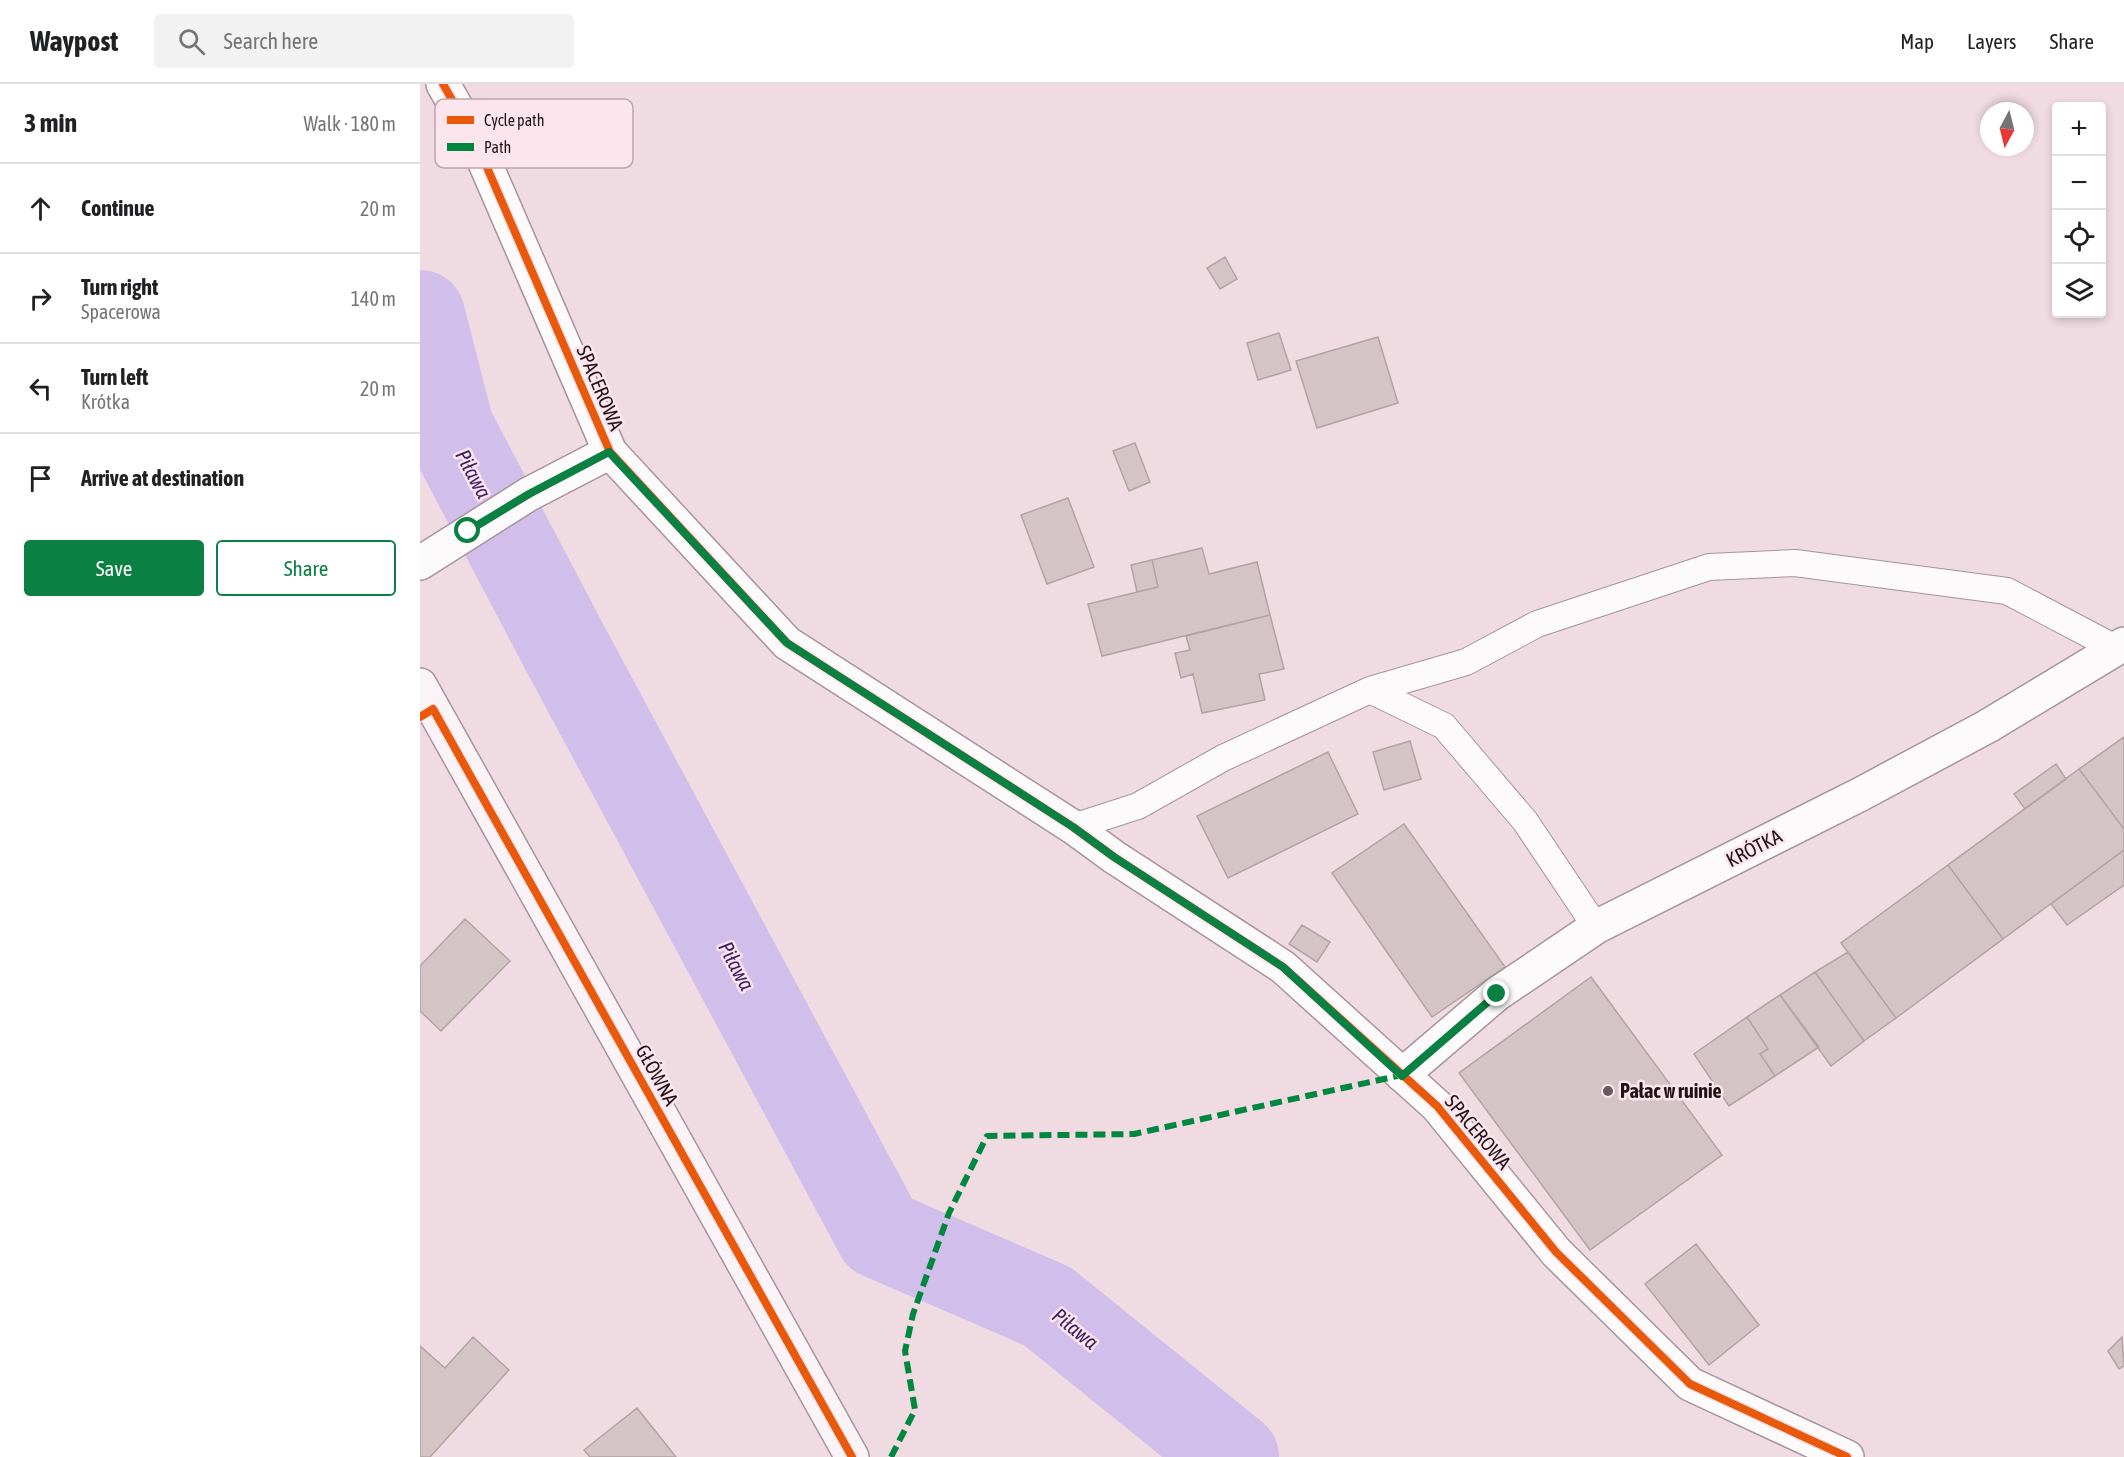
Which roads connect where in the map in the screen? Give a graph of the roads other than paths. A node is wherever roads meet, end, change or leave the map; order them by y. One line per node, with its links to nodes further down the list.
1 (443, 84): 2 (street, SPACEROWA)
2 (452, 99)
3 (487, 168): 4 (street, SPACEROWA)
4 (609, 452): 5 (street); 9 (street, SPACEROWA)
5 (420, 563)
6 (2121, 646): 7 (lane); 10 (street, KRÓTKA)
7 (1370, 690): 9 (lane); 10 (lane)
8 (424, 703): 12 (main road, GŁÓWNA)
9 (1073, 827): 11 (street, SPACEROWA)
10 (1596, 927): 11 (street, KRÓTKA)
11 (1402, 1076): 13 (street, SPACEROWA)
12 (852, 1457)
13 (1847, 1457)

